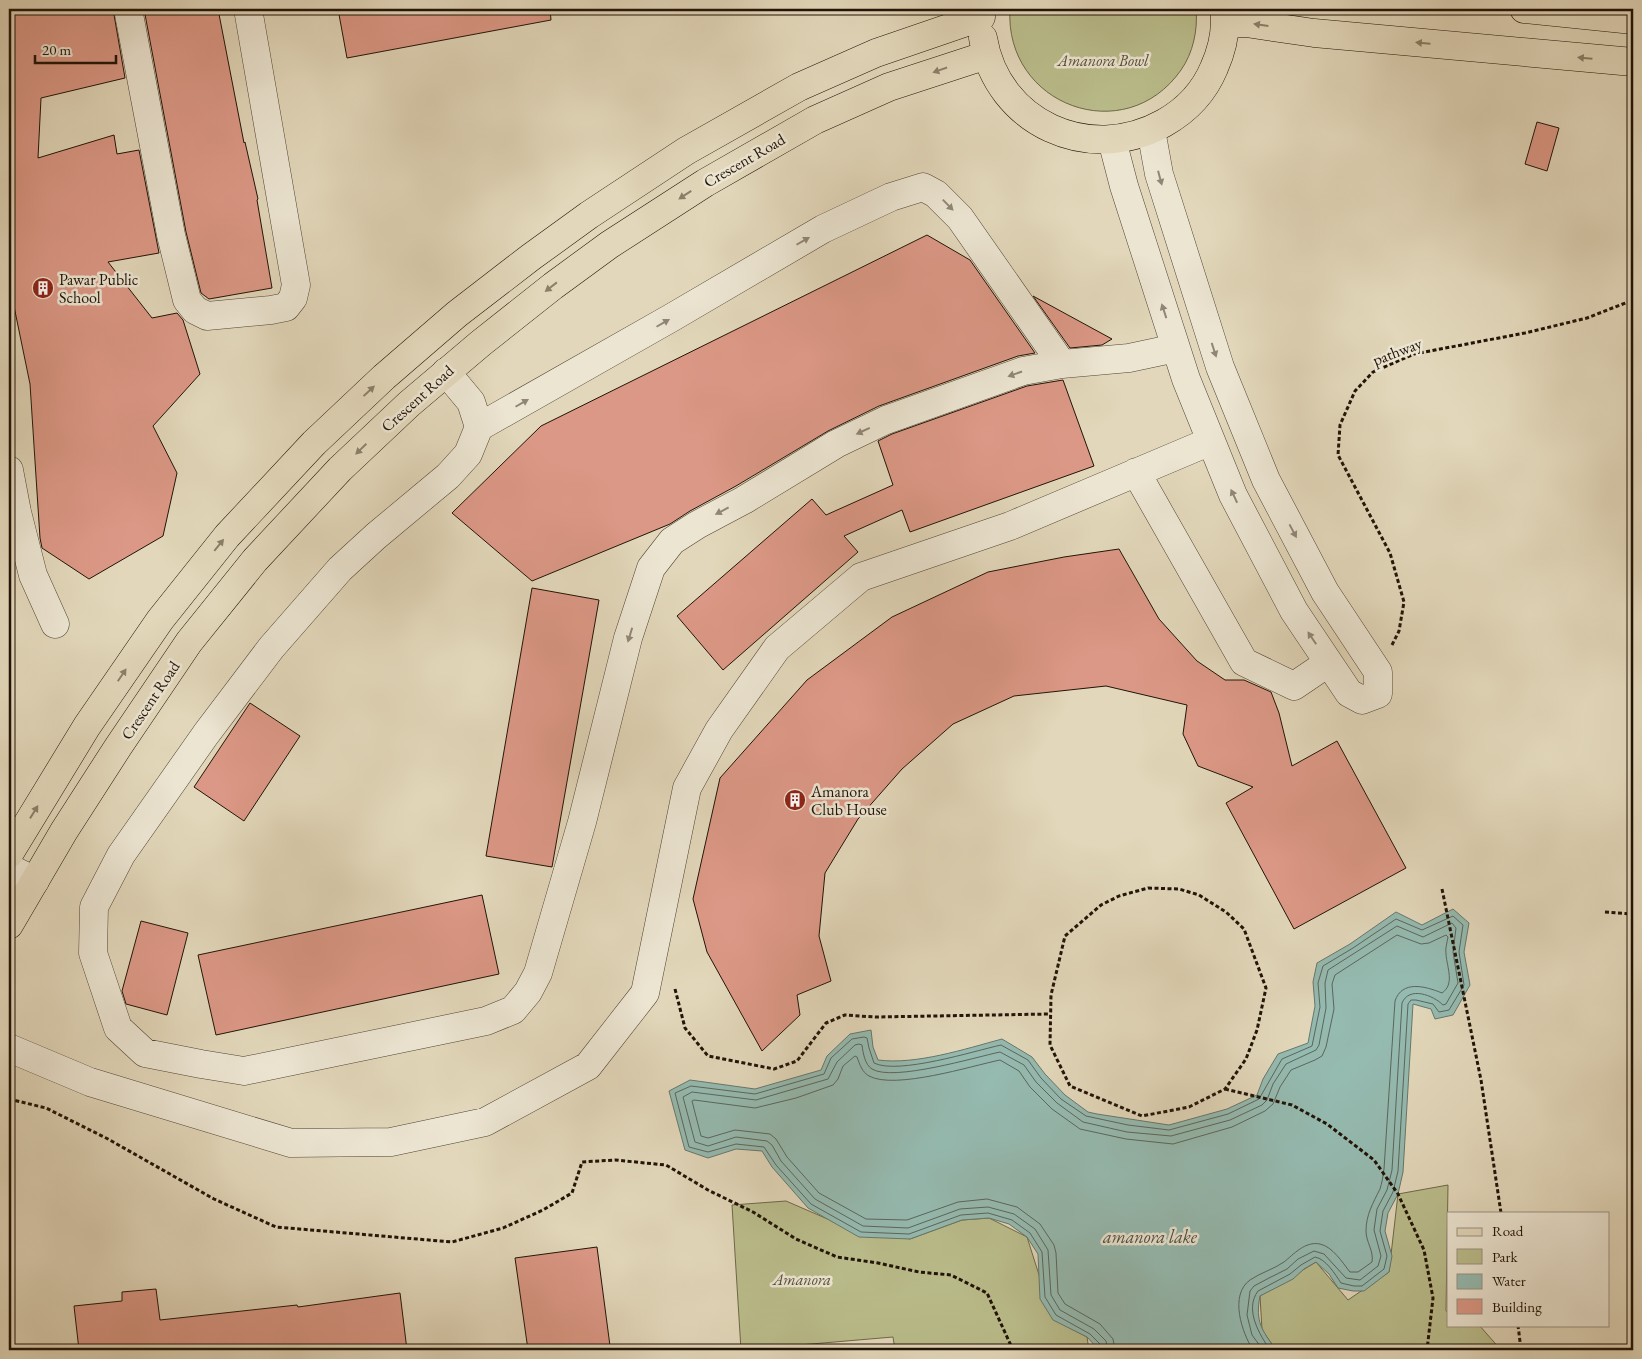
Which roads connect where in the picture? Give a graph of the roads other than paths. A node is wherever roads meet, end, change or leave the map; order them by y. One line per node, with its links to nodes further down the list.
1 (128, 9): 2 (street)
2 (248, 9)
3 (1525, 9): 4 (main road)
4 (1578, 12): 7 (main road)
5 (981, 13): 8 (main road); 21 (main road, one-way to 5)
6 (1225, 16): 9 (main road, one-way to 6); 10 (main road)
7 (1633, 20)
8 (987, 55): 11 (main road); 14 (main road, Crescent Road, one-way to 14)
9 (1633, 62)
10 (1151, 130): 11 (main road); 20 (street, one-way to 20)
11 (1112, 140): 12 (street, one-way to 11)
12 (1176, 348): 13 (street); 16 (street)
13 (1062, 364): 15 (street, one-way to 13); 15 (street, one-way to 15)
14 (446, 372): 15 (street); 23 (main road, Crescent Road, one-way to 23)
15 (479, 427)
16 (1211, 441): 18 (street); 20 (street, one-way to 16)
17 (9, 470): 19 (street)
18 (1136, 472): 20 (street); 25 (street)
19 (55, 624)
20 (1328, 663)
21 (9, 854)
22 (9, 868): 23 (street)
23 (35, 881): 24 (main road, Crescent Road)
24 (9, 925)
25 (9, 1048)

